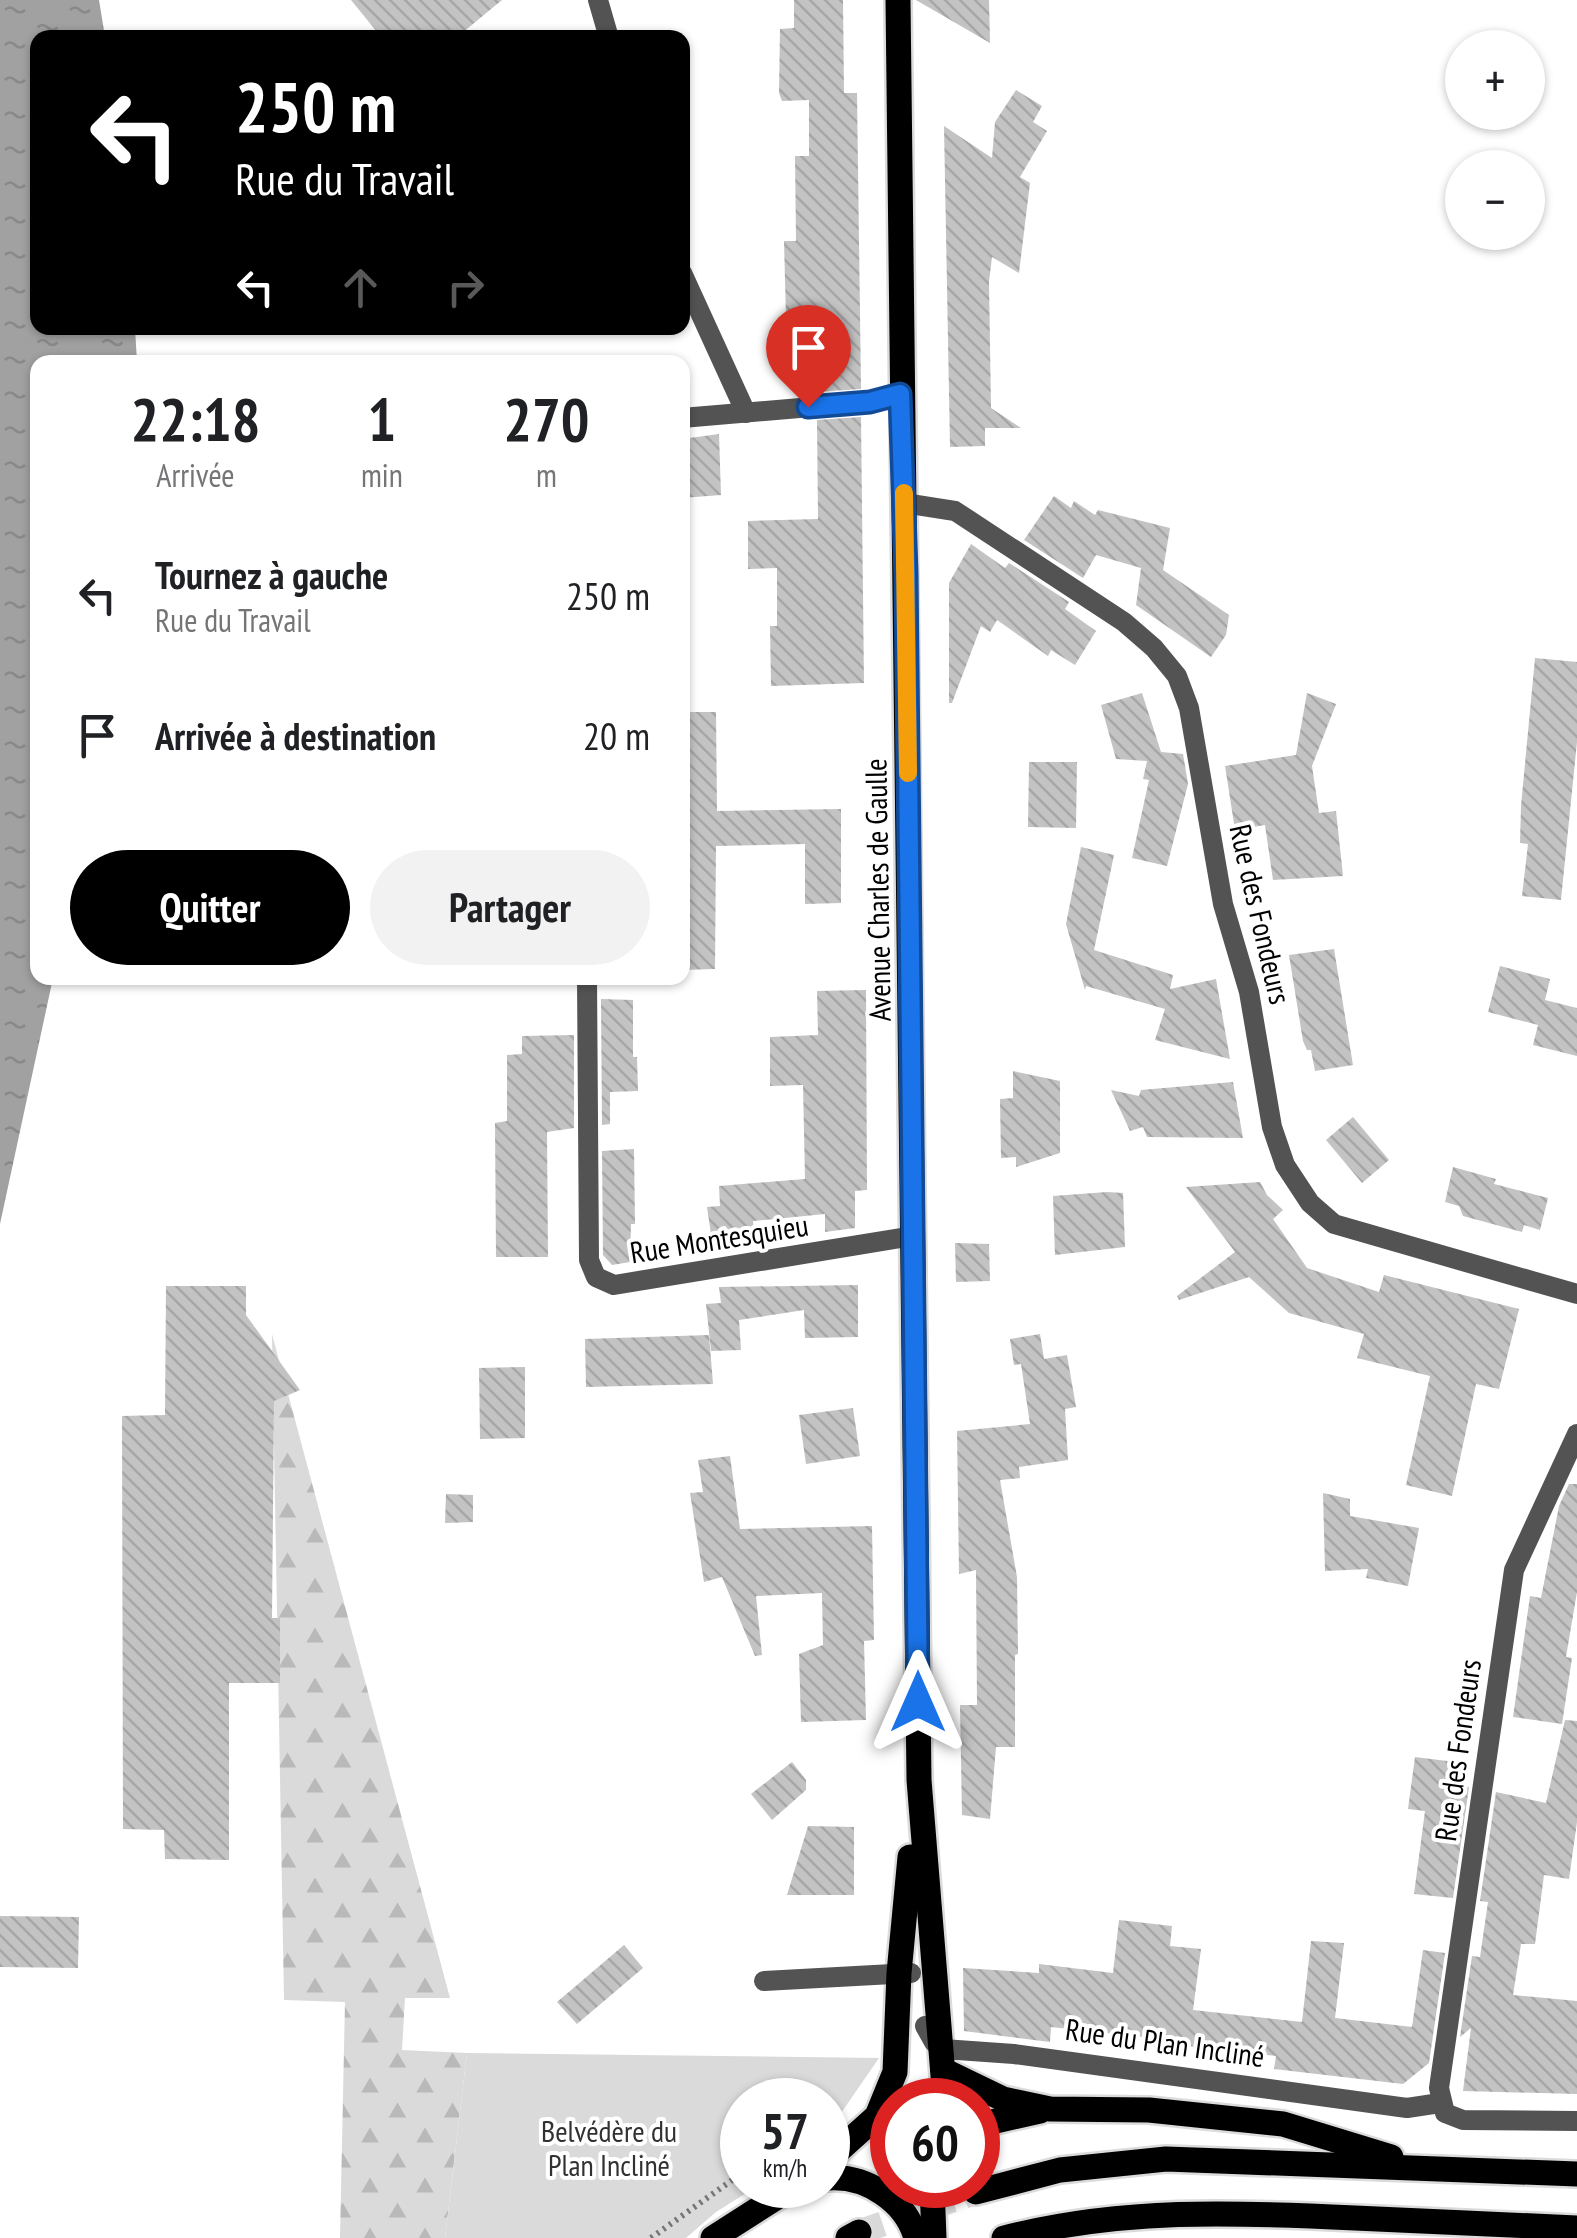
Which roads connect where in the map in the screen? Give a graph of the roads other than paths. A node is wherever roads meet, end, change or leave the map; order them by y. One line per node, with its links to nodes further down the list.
1 (598, 0): 3 (street)
2 (898, 0): 5 (main road, Avenue Charles de Gaulle)
3 (607, 30)
4 (690, 290): 6 (street)
5 (900, 394): 6 (street); 8 (main road, Avenue Charles de Gaulle)
6 (746, 412): 7 (street)
7 (690, 417)
8 (904, 503): 10 (main road, Avenue Charles de Gaulle); 11 (street, Rue des Fondeurs)
9 (587, 985): 10 (street, Rue Montesquieu)
10 (914, 1236): 13 (main road, Avenue Charles de Gaulle)
11 (1577, 1294)
12 (1577, 1434): 22 (street, Rue des Fondeurs)
13 (919, 1780): 14 (main road, Avenue Charles de Gaulle); 18 (main road, Avenue Charles de Gaulle)
14 (910, 1857): 15 (main road); 17 (main road)
15 (905, 1973): 16 (street); 19 (main road); 26 (main road)
16 (764, 1981)
17 (925, 2026): 18 (street); 20 (main road)
18 (943, 2059): 21 (main road, Avenue Charles de Gaulle); 22 (street, Rue du Plan Incliné); 23 (main road)
19 (905, 2078)
20 (927, 2078)
21 (944, 2078)
22 (1439, 2095): 25 (street)
23 (1050, 2109): 24 (main road); 27 (main road)
24 (1000, 2120)
25 (1577, 2121)
26 (850, 2140)
27 (1429, 2168): 28 (main road); 29 (main road)
28 (1577, 2174)
29 (1000, 2186)
30 (760, 2208): 36 (main road)
31 (900, 2208): 37 (main road)
32 (905, 2208): 38 (main road)
33 (933, 2208): 39 (main road)
34 (950, 2208): 40 (main road)
35 (1577, 2228): 41 (main road)
36 (712, 2238)
37 (900, 2238)
38 (916, 2238)
39 (934, 2238)
40 (952, 2238)
41 (1004, 2238)

